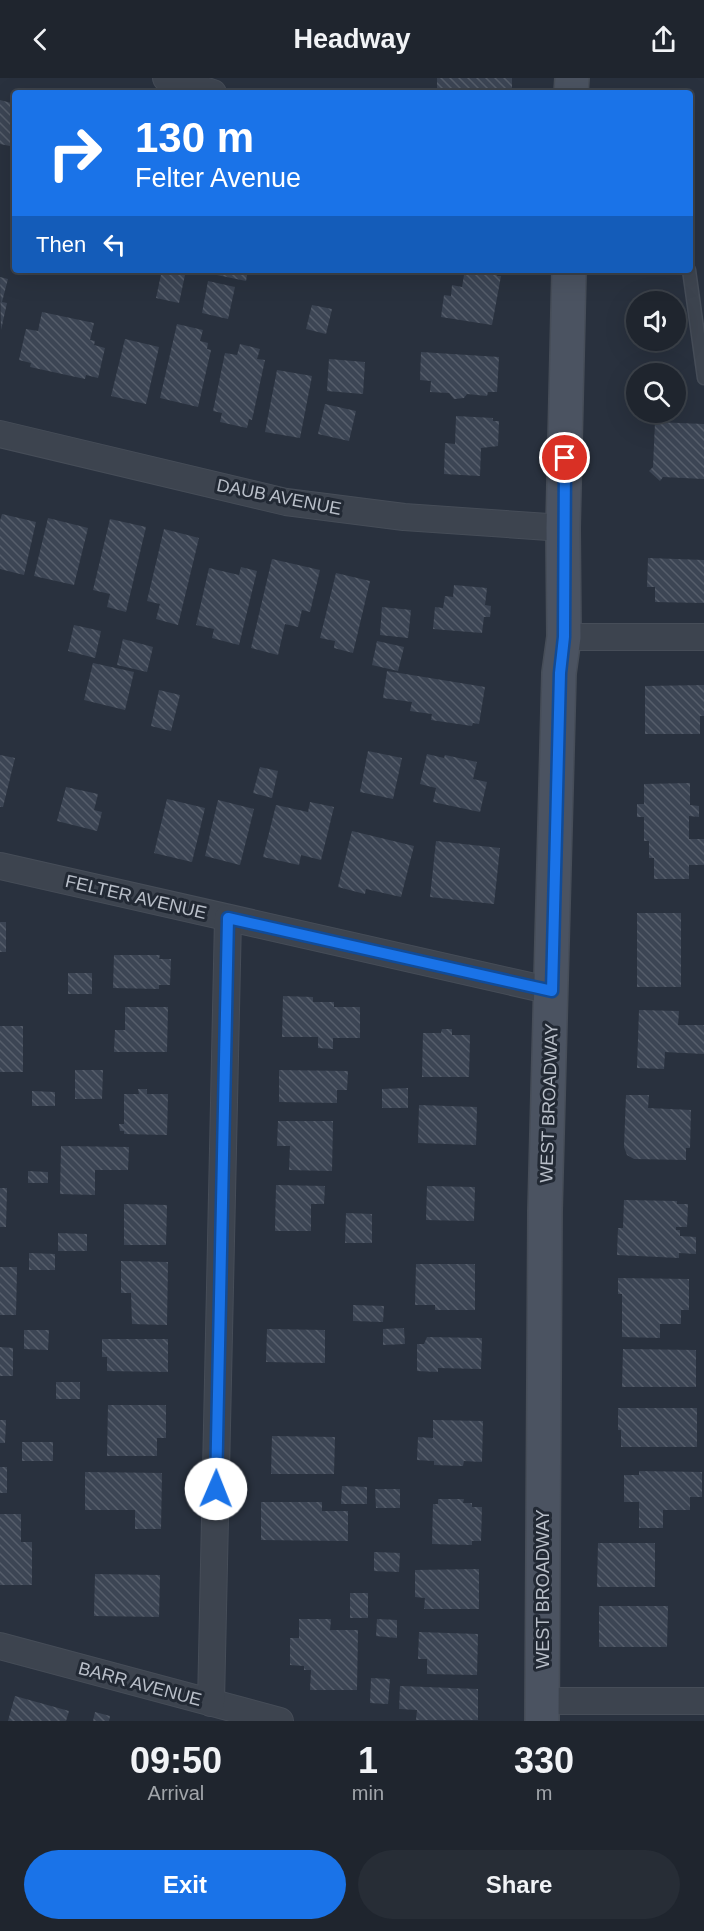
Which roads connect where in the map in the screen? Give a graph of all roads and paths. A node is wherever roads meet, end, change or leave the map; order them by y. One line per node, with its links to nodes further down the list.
1 (166, 78): 2 (street)
2 (204, 90)
3 (569, 273): 7 (main road, WEST BROADWAY)
4 (689, 273): 5 (lane)
5 (704, 378)
6 (0, 434): 7 (street, DAUB AVENUE)
7 (563, 528): 8 (main road, WEST BROADWAY)
8 (564, 637): 9 (street); 12 (main road, WEST BROADWAY)
9 (704, 637)
10 (0, 866): 11 (street, FELTER AVENUE)
11 (228, 918): 12 (street, FELTER AVENUE); 15 (street)
12 (552, 991): 16 (main road, WEST BROADWAY)
13 (0, 1646): 15 (street, BARR AVENUE)
14 (704, 1701): 16 (street)
15 (211, 1703): 17 (street, BARR AVENUE)
16 (542, 1711)
17 (280, 1721)

